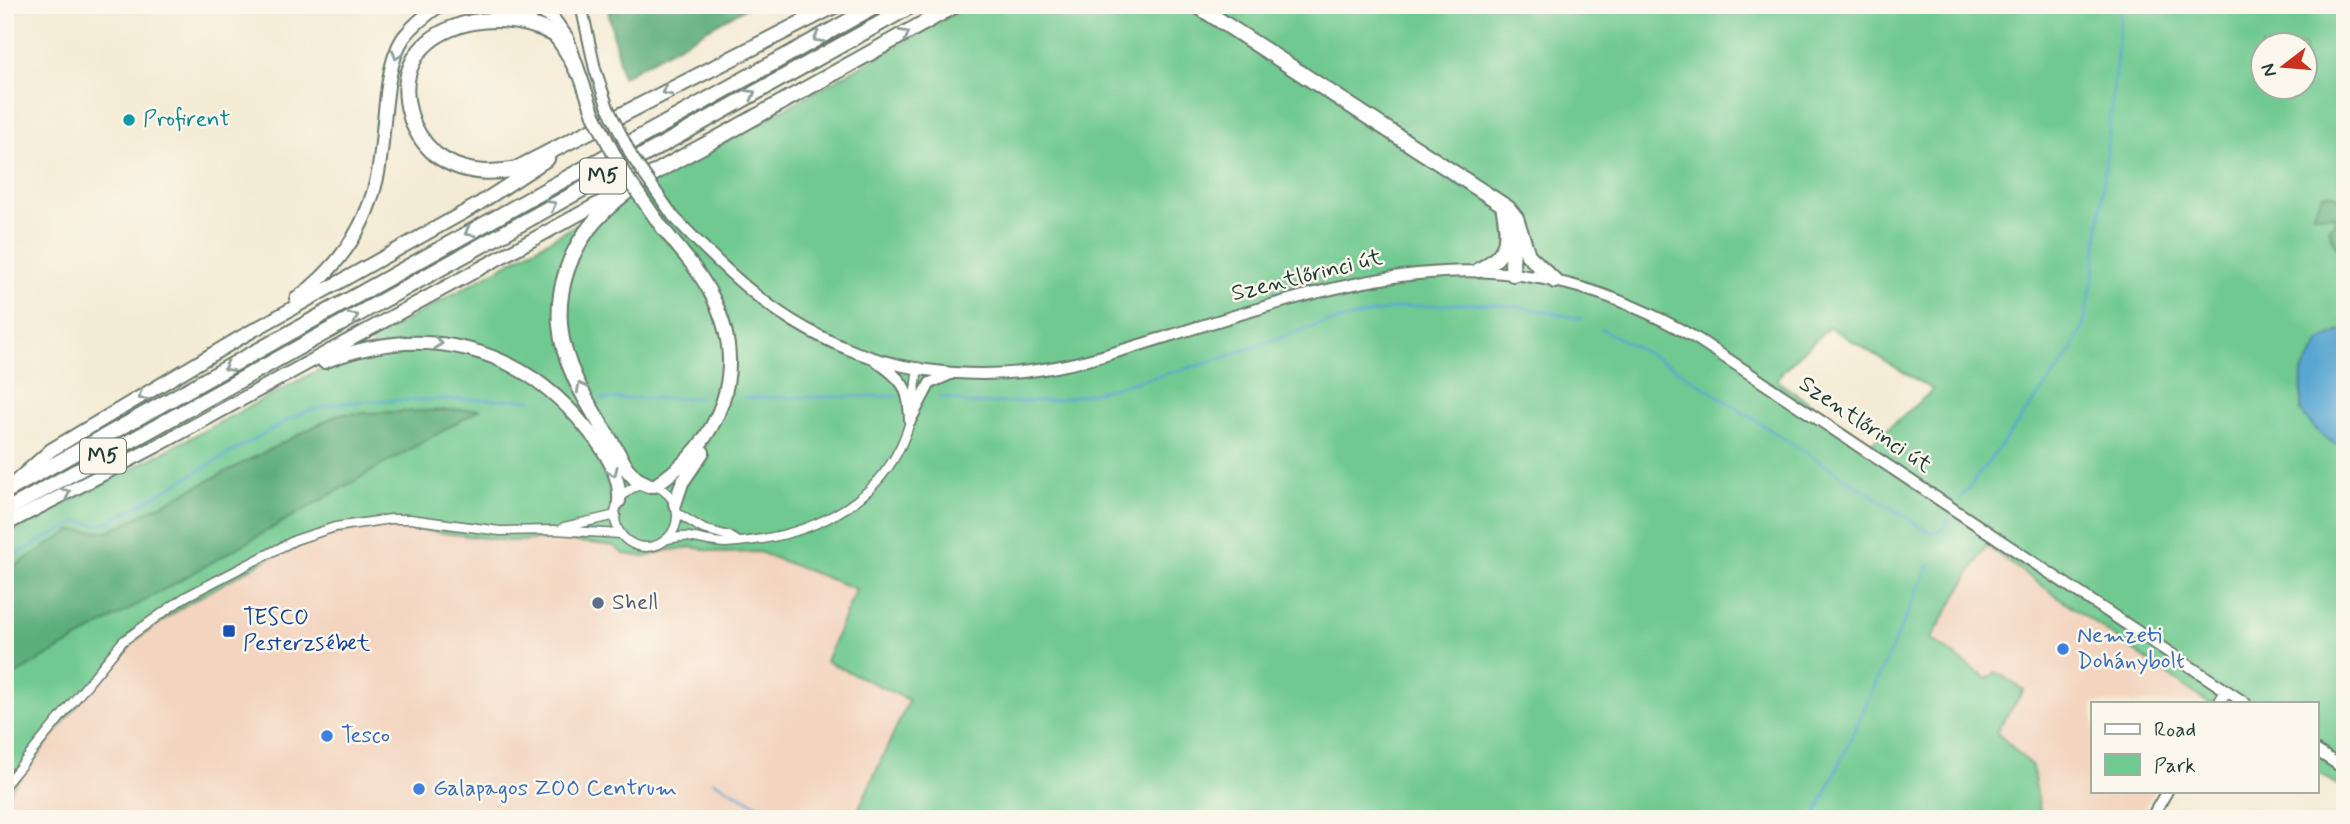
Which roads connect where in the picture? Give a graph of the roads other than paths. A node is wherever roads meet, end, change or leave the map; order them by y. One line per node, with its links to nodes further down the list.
1 (9, 5): 12 (main road)
2 (440, 5): 22 (main road, one-way to 22)
3 (533, 5): 14 (main road)
4 (581, 5): 23 (main road, Szentlőrinci út, bridge)
5 (836, 5): 15 (highway, M5, one-way to 15)
6 (877, 5): 30 (highway, M5, one-way to 30)
7 (913, 5): 33 (highway, M5, one-way to 7)
8 (956, 5): 16 (highway, M5, one-way to 8)
9 (1196, 5): 13 (highway)
10 (497, 6): 14 (highway)
11 (478, 7): 15 (highway)
12 (5, 10)
13 (1207, 10): 17 (highway)
14 (578, 71): 28 (main road, bridge)
15 (584, 136): 22 (main road, M5)
16 (652, 175): 26 (main road, M5); 29 (highway, one-way to 16)
17 (1503, 204): 18 (highway); 19 (highway); 20 (highway)
18 (1524, 247): 20 (highway); 21 (highway)
19 (1479, 270): 20 (main road, Szentlőrinci út); 25 (main road, Szentlőrinci út)
20 (1513, 274): 21 (main road, Szentlőrinci út)
21 (1555, 281): 40 (main road, Szentlőrinci út)
22 (243, 336): 30 (main road, one-way to 30)
23 (873, 358): 24 (main road, Szentlőrinci út); 27 (main road)
24 (918, 368): 25 (main road, Szentlőrinci út); 27 (street)
25 (957, 372): 27 (main road)
26 (278, 380): 31 (main road, one-way to 31); 35 (main road, one-way to 26)
27 (910, 421): 39 (street)
28 (707, 436): 29 (main road); 32 (main road)
29 (651, 486): 31 (street); 32 (street)
30 (5, 491)
31 (619, 501): 34 (street)
32 (676, 508): 38 (street); 39 (street)
33 (5, 510)
34 (615, 515): 36 (street); 37 (street)
35 (5, 525)
36 (554, 530): 37 (street); 45 (street)
37 (621, 534): 38 (street)
38 (668, 539): 39 (street)
39 (737, 541)
40 (2226, 691): 41 (main road); 42 (main road, Szentlőrinci út)
41 (2220, 702)
42 (2243, 702)
43 (2318, 752): 44 (main road)
44 (2345, 769)
45 (5, 785)
46 (2166, 792): 47 (main road)
47 (2151, 819)

